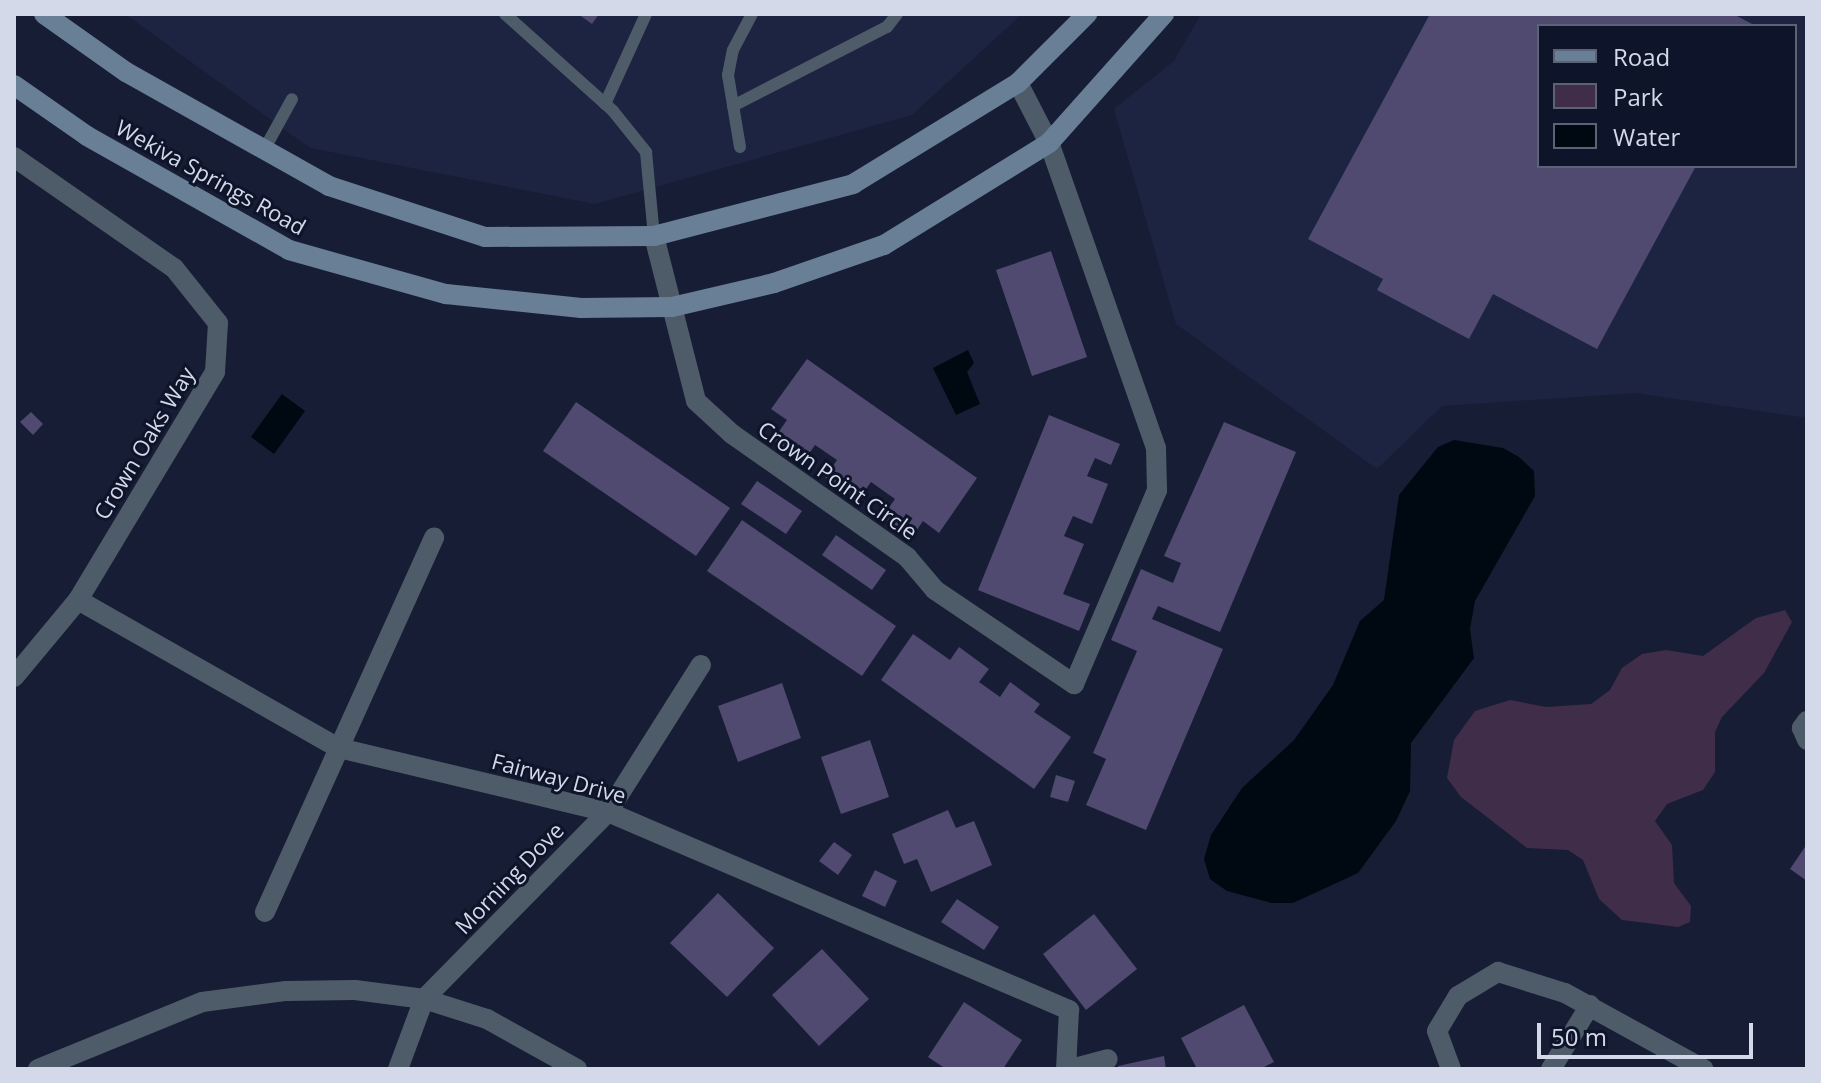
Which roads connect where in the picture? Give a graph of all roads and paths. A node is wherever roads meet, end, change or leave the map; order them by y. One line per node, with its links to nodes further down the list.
1 (44, 14): 15 (main road)
2 (505, 14): 11 (lane)
3 (646, 14): 11 (lane)
4 (752, 14): 12 (lane)
5 (897, 14): 12 (lane)
6 (1087, 14): 8 (main road)
7 (1164, 14): 13 (main road, Wekiva Springs Road)
8 (1018, 83): 13 (street, Crown Point Circle); 17 (main road)
9 (14, 85): 18 (main road, Wekiva Springs Road)
10 (292, 99): 15 (lane)
11 (605, 104): 17 (lane)
12 (733, 106): 14 (lane)
13 (1049, 143): 18 (main road, Wekiva Springs Road); 18 (street, Crown Point Circle)
14 (740, 147)
15 (264, 150): 17 (main road)
16 (14, 157): 20 (street, Crown Oaks Way)
17 (654, 236): 18 (street, Crown Point Circle)
18 (672, 307)
19 (434, 537): 25 (street)
20 (78, 600): 22 (street, Crown Oaks Way); 25 (street, Fairway Drive)
21 (701, 665): 26 (street, Morning Dove)
22 (14, 677)
23 (1807, 721): 24 (street)
24 (1807, 740)
25 (339, 748): 26 (street, Fairway Drive); 27 (street)
26 (608, 812): 28 (street, Morning Dove); 34 (street, Fairway Drive)
27 (265, 912)
28 (424, 999): 31 (street); 32 (street); 33 (street)
29 (1590, 1005): 35 (street); 36 (street); 37 (street)
30 (1108, 1059): 34 (street)
31 (38, 1069)
32 (398, 1069)
33 (577, 1069)
34 (1068, 1069)
35 (1451, 1069)
36 (1551, 1069)
37 (1703, 1069)

